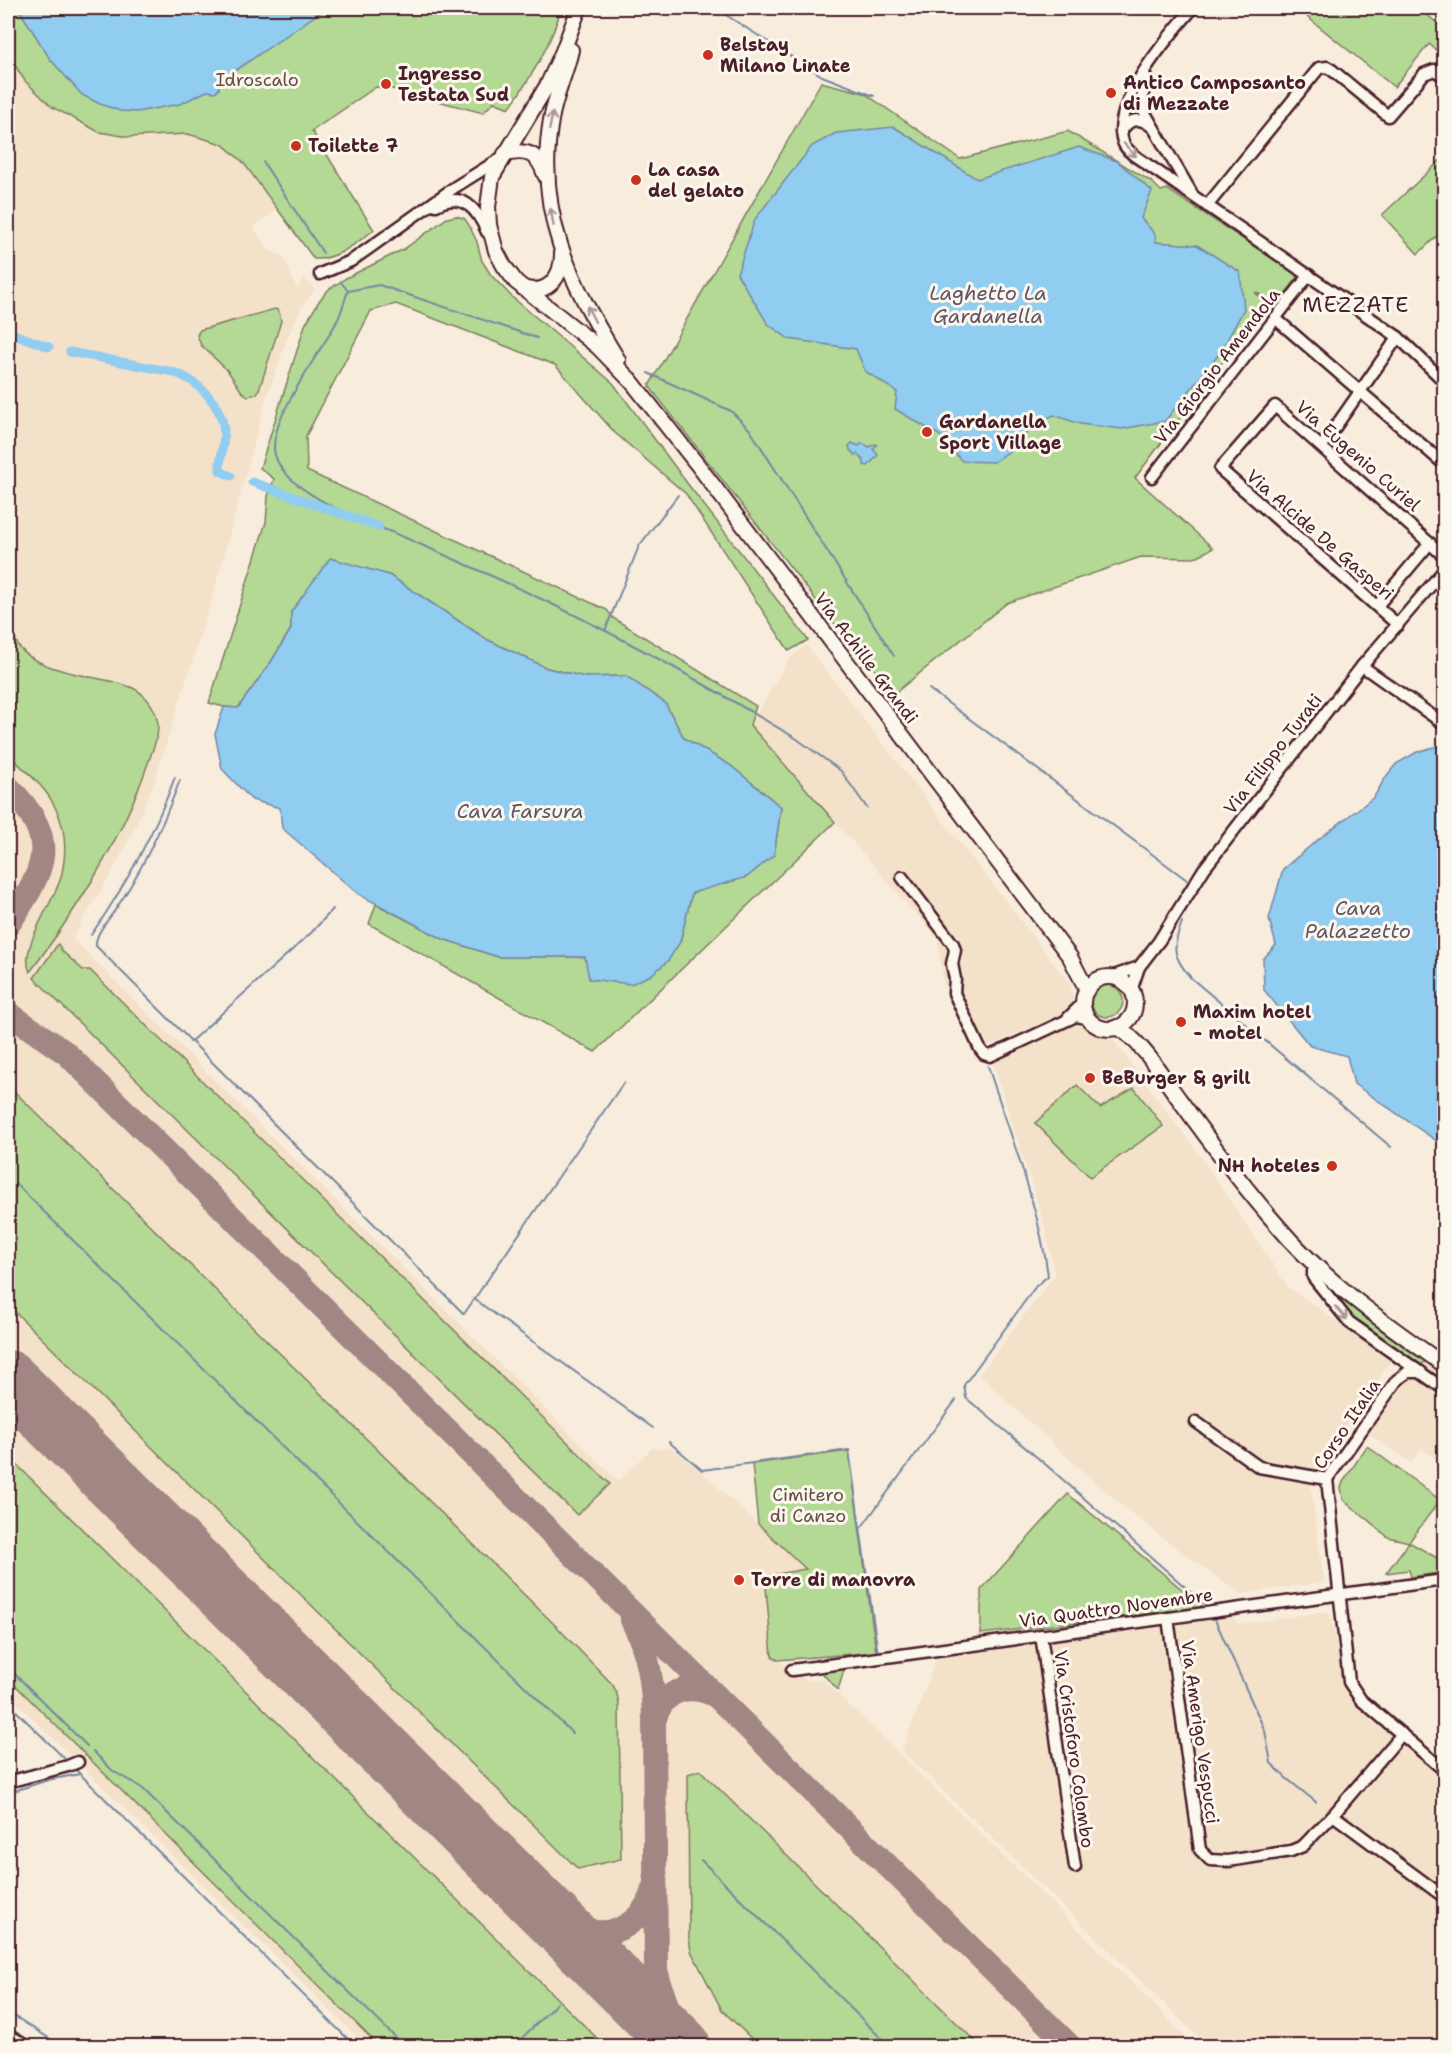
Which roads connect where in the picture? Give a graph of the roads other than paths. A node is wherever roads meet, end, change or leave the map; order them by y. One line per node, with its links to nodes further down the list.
1 (580, 8): 7 (main road, Via Achille Grandi); 8 (main road, one-way to 1)
2 (1193, 8): 3 (street)
3 (1152, 60): 5 (street); 6 (street)
4 (1444, 76): 10 (street)
5 (1151, 126): 6 (street); 9 (street)
6 (1121, 132): 9 (street, one-way to 9)
7 (504, 155): 8 (main road); 11 (street); 12 (main road, Via Achille Grandi)
8 (546, 180): 13 (main road, Via Achille Grandi, one-way to 8)
9 (1197, 199): 10 (street)
10 (1207, 206): 15 (street)
11 (409, 219): 12 (street); 14 (street)
12 (496, 251): 16 (main road, Via Achille Grandi)
13 (562, 254): 16 (main road); 20 (main road, Via Achille Grandi, one-way to 13)
14 (320, 274)
15 (1309, 276): 17 (street, Via Giorgio Amendola); 18 (street)
16 (523, 288): 20 (main road, Via Achille Grandi)
17 (1275, 318): 21 (street); 25 (street, Via Giorgio Amendola)
18 (1398, 337): 19 (street); 21 (street)
19 (1444, 381)
20 (632, 382): 34 (main road, Via Achille Grandi)
21 (1361, 390): 22 (street); 23 (street)
22 (1322, 446): 24 (street, Via Eugenio Curiel); 26 (street, Via Eugenio Curiel)
23 (1444, 464)
24 (1220, 470): 29 (street, Via Alcide De Gasperi)
25 (1152, 477)
26 (1430, 543): 27 (street, Via Eugenio Curiel); 29 (street)
27 (1444, 556)
28 (1444, 570): 30 (street, Via Filippo Turati)
29 (1377, 606): 30 (street, Via Alcide De Gasperi)
30 (1398, 624): 31 (street, Via Filippo Turati)
31 (1362, 666): 32 (street); 35 (street, Via Filippo Turati)
32 (1444, 724)
33 (902, 877): 40 (street)
34 (1070, 957): 36 (main road, Via Achille Grandi); 38 (main road, Via Achille Grandi)
35 (1139, 967): 36 (street); 37 (street, Via Filippo Turati)
36 (1105, 978): 37 (main road, Via Achille Grandi); 38 (main road)
37 (1131, 991): 41 (main road)
38 (1085, 997): 39 (main road, Via Achille Grandi); 40 (street)
39 (1088, 1018): 40 (street); 42 (main road)
40 (1067, 1019)
41 (1129, 1019): 42 (main road); 43 (main road)
42 (1117, 1028): 43 (main road)
43 (1136, 1041): 44 (main road)
44 (1317, 1266): 45 (street, one-way to 45); 46 (main road)
45 (1398, 1356): 47 (street); 48 (street, Corso Italia)
46 (1440, 1361): 47 (street)
47 (1422, 1373): 48 (street, Corso Italia); 49 (street)
48 (1397, 1380): 51 (street, Corso Italia)
49 (1444, 1389)
50 (1196, 1422): 51 (street)
51 (1327, 1479): 53 (street, Corso Italia)
52 (1444, 1580): 53 (street, Via Quattro Novembre)
53 (1338, 1594): 54 (street, Via Quattro Novembre); 57 (street, Corso Italia)
54 (1168, 1618): 55 (street, Via Quattro Novembre); 61 (street, Via Amerigo Vespucci)
55 (1041, 1635): 56 (street, Via Quattro Novembre); 62 (street, Via Cristoforo Colombo)
56 (792, 1670)
57 (1402, 1734): 59 (street, Corso Italia); 61 (street)
58 (78, 1762): 60 (street)
59 (1444, 1770)
60 (8, 1782)
61 (1333, 1815): 63 (street)
62 (1075, 1867)
63 (1444, 1897)
64 (8, 2036): 65 (street)
65 (25, 2046)

